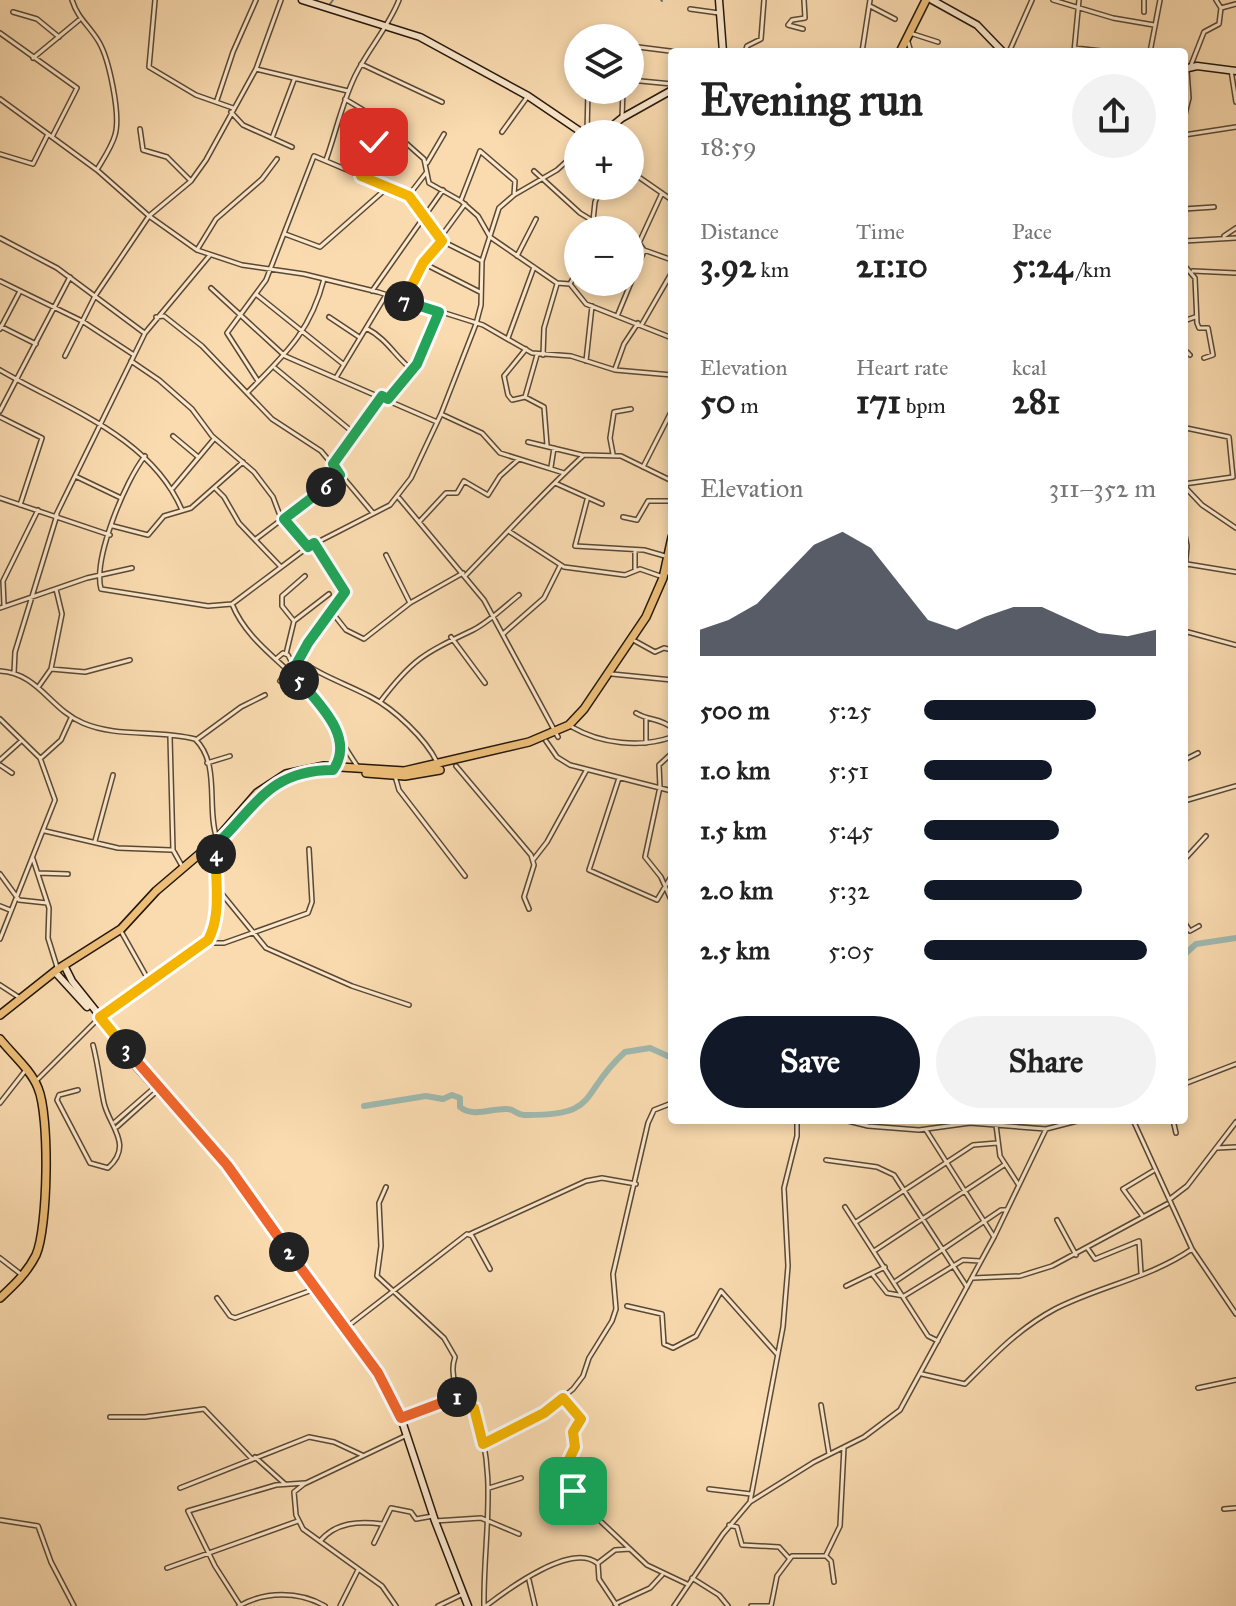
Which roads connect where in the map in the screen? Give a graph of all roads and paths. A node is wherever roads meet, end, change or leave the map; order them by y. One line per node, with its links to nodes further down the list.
1 (72, 0): 28 (street)
2 (155, 0): 64 (street)
3 (256, 0): 64 (street)
4 (281, 0): 52 (street)
5 (304, 0): 29 (main road)
6 (399, 0): 29 (street)
7 (719, 0): 26 (main road)
8 (764, 0): 38 (street)
9 (804, 0): 31 (street)
10 (870, 0): 20 (street)
11 (924, 0): 33 (main road); 41 (main road)
12 (932, 0): 43 (main road)
13 (1032, 0): 44 (street)
14 (1053, 0): 21 (street)
15 (1079, 0): 21 (street)
16 (1144, 0): 25 (street)
17 (1160, 0): 30 (street)
18 (1216, 0): 22 (street)
19 (1236, 4): 22 (street)
20 (870, 6): 27 (street); 39 (street)
21 (1078, 8): 30 (street); 45 (street)
22 (1221, 8): 50 (street)
23 (690, 9): 26 (street)
24 (13, 12): 34 (street)
25 (1144, 12)
26 (719, 13): 37 (main road)
27 (895, 19)
28 (79, 20): 34 (street); 86 (street)
29 (389, 24): 49 (street); 60 (main road)
30 (1154, 25): 46 (street)
31 (803, 29)
32 (0, 33): 48 (street)
33 (908, 35): 35 (street); 40 (main road); 42 (street)
34 (59, 37): 48 (street)
35 (938, 42)
36 (644, 48): 47 (street)
37 (723, 48)
38 (746, 48)
39 (863, 48)
40 (901, 48)
41 (901, 48)
42 (910, 48)
43 (1002, 48)
44 (1008, 48)
45 (1075, 48)
46 (1150, 48)
47 (668, 51)
48 (33, 58): 78 (street)
49 (361, 64): 59 (street); 65 (street)
50 (1188, 65)
51 (1188, 67): 53 (main road)
52 (256, 69): 55 (street); 68 (street)
53 (1234, 70): 66 (street)
54 (1188, 74): 61 (street)
55 (294, 80): 59 (street); 79 (street)
56 (644, 82): 57 (street)
57 (668, 86)
58 (668, 89): 69 (main road)
59 (348, 91): 63 (street)
60 (528, 96): 70 (main road); 75 (street)
61 (1188, 97)
62 (0, 99): 78 (street)
63 (345, 99): 72 (street); 83 (street)
64 (217, 100): 68 (street)
65 (442, 102)
66 (1236, 102)
67 (622, 104): 69 (street)
68 (232, 110): 79 (street); 91 (street)
69 (622, 118): 71 (main road)
70 (565, 120)
71 (620, 120)
72 (386, 124): 85 (street); 89 (street)
73 (1236, 128): 77 (street)
74 (140, 129): 91 (street)
75 (502, 132)
76 (444, 134): 85 (street)
77 (1188, 134)
78 (50, 136): 81 (street); 86 (street)
79 (272, 138): 80 (street)
80 (292, 147)
81 (0, 154)
82 (277, 159): 115 (street)
83 (326, 160): 89 (street); 108 (street)
84 (564, 162): 90 (street)
85 (427, 163): 88 (street)
86 (97, 170): 102 (street)
87 (534, 171): 90 (street)
88 (426, 173): 94 (street); 97 (street)
89 (361, 176): 93 (street)
90 (542, 179): 96 (street); 103 (street)
91 (191, 181): 102 (street)
92 (644, 181): 95 (street)
93 (388, 187): 97 (street); 108 (street)
94 (443, 190): 99 (street); 104 (street)
95 (662, 193): 98 (street); 107 (street)
96 (514, 195): 99 (street); 110 (street)
97 (409, 196): 104 (street)
98 (668, 197)
99 (463, 202): 110 (street); 113 (street)
100 (1214, 207): 101 (street)
101 (1188, 209)
102 (149, 216): 115 (street); 139 (street)
103 (588, 216)
104 (424, 218): 113 (street); 134 (street)
105 (536, 219): 118 (street)
106 (1236, 228): 109 (street)
107 (644, 230)
108 (285, 234): 122 (street)
109 (1224, 236): 112 (street); 114 (street)
110 (490, 237): 118 (street); 120 (street)
111 (0, 238): 127 (street)
112 (1236, 238)
113 (441, 239): 120 (street); 121 (street)
114 (1188, 240)
115 (197, 250): 117 (street)
116 (644, 250): 119 (street)
117 (210, 255): 122 (street); 148 (street)
118 (517, 256): 123 (street)
119 (668, 259)
120 (482, 261): 136 (street)
121 (423, 263): 136 (street); 142 (street)
122 (272, 267): 128 (street); 137 (street)
123 (534, 267): 131 (street); 161 (street)
124 (1188, 268): 125 (street)
125 (1193, 271): 126 (street); 150 (street)
126 (1236, 273)
127 (70, 277): 139 (street); 143 (street)
128 (325, 278): 134 (street); 157 (street)
129 (668, 278): 154 (street)
130 (0, 281): 135 (street)
131 (557, 283): 132 (street); 164 (street)
132 (564, 284)
133 (211, 288): 146 (street)
134 (372, 291): 138 (street)
135 (19, 292): 143 (street); 155 (street)
136 (482, 292): 153 (street)
137 (257, 295): 146 (street); 157 (street)
138 (386, 295): 142 (street); 156 (street)
139 (95, 296): 152 (street); 158 (street)
140 (578, 296): 144 (street)
141 (625, 296): 147 (street)
142 (402, 300): 145 (street)
143 (54, 306): 152 (street); 162 (street)
144 (592, 306): 147 (street); 170 (street)
145 (439, 312): 153 (street); 173 (street)
146 (242, 314): 167 (street); 178 (street)
147 (618, 314): 154 (street)
148 (156, 317): 158 (street); 180 (street)
149 (329, 317): 160 (street)
150 (1195, 317): 151 (street); 168 (street)
151 (1188, 320)
152 (82, 321): 165 (street); 166 (street)
153 (476, 324): 161 (street); 186 (street)
154 (640, 324): 159 (street); 175 (street)
155 (0, 327): 162 (street)
156 (366, 328): 160 (street); 173 (street)
157 (302, 331): 167 (street); 171 (street)
158 (145, 333): 165 (street)
159 (668, 336)
160 (360, 338): 171 (street)
161 (508, 338): 163 (street)
162 (36, 344): 179 (street)
163 (526, 349): 164 (street); 182 (street)
164 (540, 354): 170 (street); 182 (street)
165 (134, 355): 169 (street)
166 (65, 356)
167 (285, 356): 172 (street); 177 (street)
168 (1204, 358)
169 (130, 361): 189 (street); 193 (street)
170 (586, 361): 175 (street)
171 (343, 364): 177 (street)
172 (275, 368): 178 (street); 191 (street)
173 (411, 369): 183 (street)
174 (0, 370): 179 (street)
175 (615, 370): 176 (street)
176 (668, 375)
177 (337, 376): 181 (street)
178 (258, 381): 180 (street)
179 (17, 383): 185 (street); 189 (street)
180 (247, 393): 203 (street)
181 (382, 396): 183 (street); 191 (street)
182 (525, 397): 195 (street)
183 (388, 399): 188 (street)
184 (631, 409): 197 (street)
185 (0, 414): 221 (street)
186 (441, 414): 188 (street); 201 (street)
187 (668, 418): 205 (street)
188 (437, 422): 215 (street)
189 (101, 426): 199 (street); 208 (street)
190 (1188, 428): 211 (street)
191 (355, 434): 203 (street)
192 (173, 436): 200 (street)
193 (214, 438): 200 (street); 202 (street)
194 (528, 442): 195 (street)
195 (547, 445): 196 (street)
196 (554, 448): 198 (street); 204 (street)
197 (613, 454): 198 (street); 205 (street)
198 (584, 455): 206 (street)
199 (145, 456): 212 (street); 217 (street)
200 (197, 456): 212 (street)
201 (519, 459): 204 (street); 228 (street)
202 (243, 462): 213 (street); 227 (street)
203 (333, 464): 207 (street)
204 (551, 467): 206 (street)
205 (643, 467): 209 (street)
206 (564, 473): 210 (street)
207 (340, 475): 224 (street); 227 (street)
208 (75, 476): 217 (street); 225 (street)
209 (668, 479)
210 (555, 483): 218 (street); 231 (street)
211 (1188, 484)
212 (173, 488): 223 (street)
213 (215, 488): 223 (street); 233 (street)
214 (1188, 489): 230 (street)
215 (398, 497): 224 (street); 228 (street)
216 (0, 498): 221 (street)
217 (121, 498): 229 (street)
218 (587, 500): 220 (street); 236 (street)
219 (668, 501): 226 (street)
220 (602, 504)
221 (20, 505): 222 (street)
222 (38, 510): 225 (street); 255 (street)
223 (182, 510): 229 (street)
224 (373, 513): 234 (street)
225 (57, 515): 232 (street); 252 (street)
226 (623, 517)
227 (284, 519): 233 (street); 235 (street)
228 (420, 521): 245 (street)
229 (111, 526): 232 (street)
230 (1236, 528)
231 (510, 532): 240 (street); 245 (street)
232 (110, 535): 248 (street)
233 (256, 539): 241 (street)
234 (314, 543): 235 (street); 256 (street)
235 (308, 547): 241 (street)
236 (635, 550): 238 (street); 243 (street)
237 (386, 555): 253 (street)
238 (668, 556)
239 (1188, 564): 244 (street)
240 (560, 566): 243 (street); 260 (street)
241 (281, 567): 254 (street)
242 (132, 568): 248 (street)
243 (635, 569): 246 (street)
244 (1236, 572)
245 (465, 574): 253 (street); 257 (street)
246 (668, 575): 262 (main road); 286 (main road)
247 (305, 576): 258 (street)
248 (99, 577): 249 (street); 254 (street)
249 (56, 589): 252 (street); 269 (street)
250 (329, 594): 258 (street)
251 (519, 595): 257 (street)
252 (30, 598): 255 (street); 272 (street)
253 (410, 603): 256 (street)
254 (232, 604): 266 (street)
255 (2, 607)
256 (331, 611): 267 (street)
257 (493, 615): 260 (street); 261 (street)
258 (294, 621): 265 (street)
259 (1188, 632): 263 (street)
260 (503, 634): 286 (street)
261 (451, 637): 276 (street); 279 (street)
262 (635, 641): 264 (street); 273 (main road)
263 (1236, 645)
264 (668, 649)
265 (286, 654): 266 (street); 270 (street)
266 (276, 659): 270 (street)
267 (299, 659): 270 (street); 279 (street)
268 (130, 660): 269 (street)
269 (51, 669): 277 (street)
270 (292, 670): 275 (street); 292 (street)
271 (0, 671): 272 (street)
272 (14, 673): 277 (street)
273 (612, 674): 274 (street); 285 (main road)
274 (668, 680)
275 (280, 681)
276 (485, 683)
277 (38, 687): 281 (street)
278 (265, 695): 289 (street)
279 (380, 702): 301 (street)
280 (636, 713): 283 (street)
281 (71, 718): 287 (street); 297 (street)
282 (0, 719): 291 (street)
283 (646, 719): 284 (street); 293 (street)
284 (668, 725)
285 (572, 727): 286 (main road); 293 (street)
286 (557, 735): 290 (main road); 301 (main road)
287 (170, 737): 289 (street); 319 (street)
288 (668, 738): 293 (street)
289 (196, 740): 300 (street)
290 (546, 741): 302 (main road); 304 (street)
291 (20, 742): 297 (street); 299 (street)
292 (342, 742): 303 (street); 305 (street)
293 (646, 743)
294 (1198, 753): 298 (street)
295 (668, 755): 311 (street)
296 (230, 756): 300 (street)
297 (40, 758): 314 (street)
298 (1188, 758)
299 (0, 763): 306 (street)
300 (207, 763): 317 (street)
301 (439, 765): 305 (main road)
302 (456, 766): 308 (main road); 322 (street)
303 (334, 768): 305 (main road); 317 (main road)
304 (587, 769): 309 (street); 322 (street)
305 (361, 770): 308 (main road)
306 (12, 773)
307 (113, 775): 316 (street)
308 (395, 776): 327 (street)
309 (619, 778): 311 (street); 329 (street)
310 (1236, 786): 313 (street)
311 (660, 787): 312 (street); 329 (street)
312 (668, 790)
313 (1188, 800)
314 (45, 831): 316 (street); 321 (street)
315 (1206, 836): 320 (street)
316 (95, 841): 319 (street)
317 (217, 841): 323 (main road); 328 (street); 337 (main road)
318 (309, 849): 338 (street)
319 (173, 850): 323 (street)
320 (1188, 856)
321 (33, 859): 324 (street); 330 (street)
322 (533, 860): 333 (street)
323 (184, 868): 341 (main road)
324 (38, 873): 326 (street); 331 (street)
325 (0, 874): 330 (street)
326 (68, 874)
327 (465, 876)
328 (218, 889): 338 (street); 340 (street)
329 (667, 889)
330 (15, 898): 331 (street); 334 (street)
331 (47, 903): 341 (street)
332 (0, 906): 334 (street)
333 (529, 909)
334 (10, 910): 339 (street)
335 (1199, 926): 336 (street)
336 (1188, 928)
337 (122, 933): 341 (main road); 342 (street)
338 (252, 933): 340 (street); 345 (street)
339 (0, 939)
340 (205, 943): 342 (street)
341 (60, 970): 344 (main road); 346 (main road); 347 (main road)
342 (149, 981): 347 (street)
343 (0, 985): 344 (street)
344 (22, 999): 346 (main road)
345 (409, 1005)
346 (0, 1018)
347 (99, 1019): 352 (street); 354 (main road); 358 (main road)
348 (0, 1039): 351 (main road)
349 (93, 1045): 365 (street)
350 (1236, 1064): 353 (street)
351 (26, 1070): 352 (main road); 356 (street)
352 (35, 1082): 404 (main road)
353 (1188, 1082)
354 (155, 1089): 358 (main road); 365 (street)
355 (78, 1090): 365 (street)
356 (0, 1103)
357 (668, 1104): 378 (street)
358 (191, 1122): 410 (main road)
359 (1236, 1122): 373 (street)
360 (797, 1124): 419 (street)
361 (860, 1124): 369 (street)
362 (1069, 1124): 367 (street)
363 (1135, 1124): 377 (street)
364 (1174, 1124): 370 (street)
365 (116, 1125)
366 (996, 1125): 368 (street); 369 (street); 371 (street)
367 (1063, 1126): 368 (street)
368 (1046, 1129): 379 (street)
369 (926, 1130): 375 (street)
370 (1176, 1133)
371 (997, 1143): 375 (street); 376 (street)
372 (1236, 1147): 373 (street)
373 (1217, 1148): 383 (street)
374 (826, 1160): 381 (street)
375 (946, 1164): 381 (street); 382 (street)
376 (1004, 1165): 379 (street); 382 (street)
377 (1153, 1171): 383 (street); 386 (street)
378 (636, 1184): 391 (street); 424 (street)
379 (1019, 1185): 385 (street)
380 (386, 1187): 411 (street)
381 (905, 1190): 387 (street); 389 (street)
382 (965, 1194): 387 (street); 390 (street)
383 (1169, 1201): 386 (street); 395 (street)
384 (845, 1207): 389 (street)
385 (1007, 1211): 390 (street); 392 (street)
386 (1142, 1215): 394 (street)
387 (924, 1220): 393 (street); 396 (street)
388 (1057, 1220): 397 (street)
389 (856, 1222): 396 (street)
390 (984, 1223): 392 (street); 393 (street)
391 (470, 1234): 402 (street); 411 (street)
392 (994, 1237): 399 (street)
393 (944, 1249): 400 (street); 407 (street)
394 (1088, 1249): 397 (street); 403 (street)
395 (1192, 1249): 403 (street); 416 (street)
396 (873, 1252): 401 (street)
397 (1076, 1255): 406 (street)
398 (0, 1258): 404 (street)
399 (980, 1261): 400 (street); 406 (street)
400 (953, 1265): 409 (street); 412 (street)
401 (885, 1267): 405 (street); 407 (street)
402 (490, 1269)
403 (1141, 1274): 420 (street)
404 (23, 1275): 413 (main road)
405 (873, 1275): 408 (street); 412 (street)
406 (973, 1278): 409 (street)
407 (896, 1281): 412 (street)
408 (846, 1286)
409 (967, 1287): 418 (street)
410 (315, 1289): 414 (street); 417 (main road)
411 (395, 1291): 417 (street); 423 (street)
412 (904, 1296): 418 (street)
413 (0, 1298)
414 (217, 1298)
415 (627, 1306): 419 (street)
416 (1236, 1314)
417 (345, 1329): 427 (main road)
418 (938, 1341): 420 (street)
419 (777, 1354): 440 (street)
420 (922, 1374): 430 (street)
421 (1236, 1380): 422 (street)
422 (1198, 1388)
423 (461, 1396): 427 (street); 429 (street)
424 (563, 1398): 429 (street); 453 (street)
425 (821, 1405): 431 (street)
426 (110, 1417): 433 (street)
427 (401, 1418): 428 (main road)
428 (407, 1435): 432 (street); 444 (main road)
429 (483, 1444): 438 (street)
430 (844, 1447): 431 (street); 455 (street)
431 (829, 1454): 441 (street)
432 (362, 1455): 433 (street); 435 (street)
433 (253, 1458): 436 (street); 437 (street)
434 (521, 1478): 438 (street)
435 (307, 1483): 436 (street); 446 (street)
436 (285, 1484): 454 (street)
437 (180, 1488)
438 (489, 1488): 447 (street)
439 (709, 1489): 440 (street)
440 (751, 1494): 441 (street)
441 (750, 1502): 449 (street)
442 (1236, 1508): 443 (street)
443 (1224, 1509)
444 (434, 1518): 447 (street); 448 (street); 465 (main road)
445 (0, 1520): 468 (street)
446 (298, 1521): 451 (street); 454 (street)
447 (487, 1521): 450 (street); 474 (street)
448 (382, 1524): 451 (street); 452 (street)
449 (729, 1525): 456 (street); 461 (street)
450 (519, 1534)
451 (320, 1541): 459 (street)
452 (374, 1543)
453 (630, 1549): 457 (street); 460 (street)
454 (208, 1552): 458 (street); 466 (street)
455 (826, 1556): 456 (street); 463 (street)
456 (789, 1558): 479 (street)
457 (598, 1564): 462 (street); 467 (street)
458 (167, 1568)
459 (359, 1570): 470 (street); 471 (street)
460 (663, 1574): 464 (street); 467 (street)
461 (692, 1578): 464 (street); 477 (street)
462 (529, 1580): 474 (street); 475 (street)
463 (834, 1582)
464 (687, 1584): 476 (street)
465 (463, 1594): 472 (street); 473 (main road)
466 (240, 1605): 469 (street)
467 (616, 1605)
468 (74, 1606)
469 (325, 1606)
470 (340, 1606)
471 (396, 1606)
472 (438, 1606)
473 (468, 1606)
474 (485, 1606)
475 (535, 1606)
476 (674, 1606)
477 (728, 1606)
478 (751, 1606): 479 (street)
479 (772, 1606)

